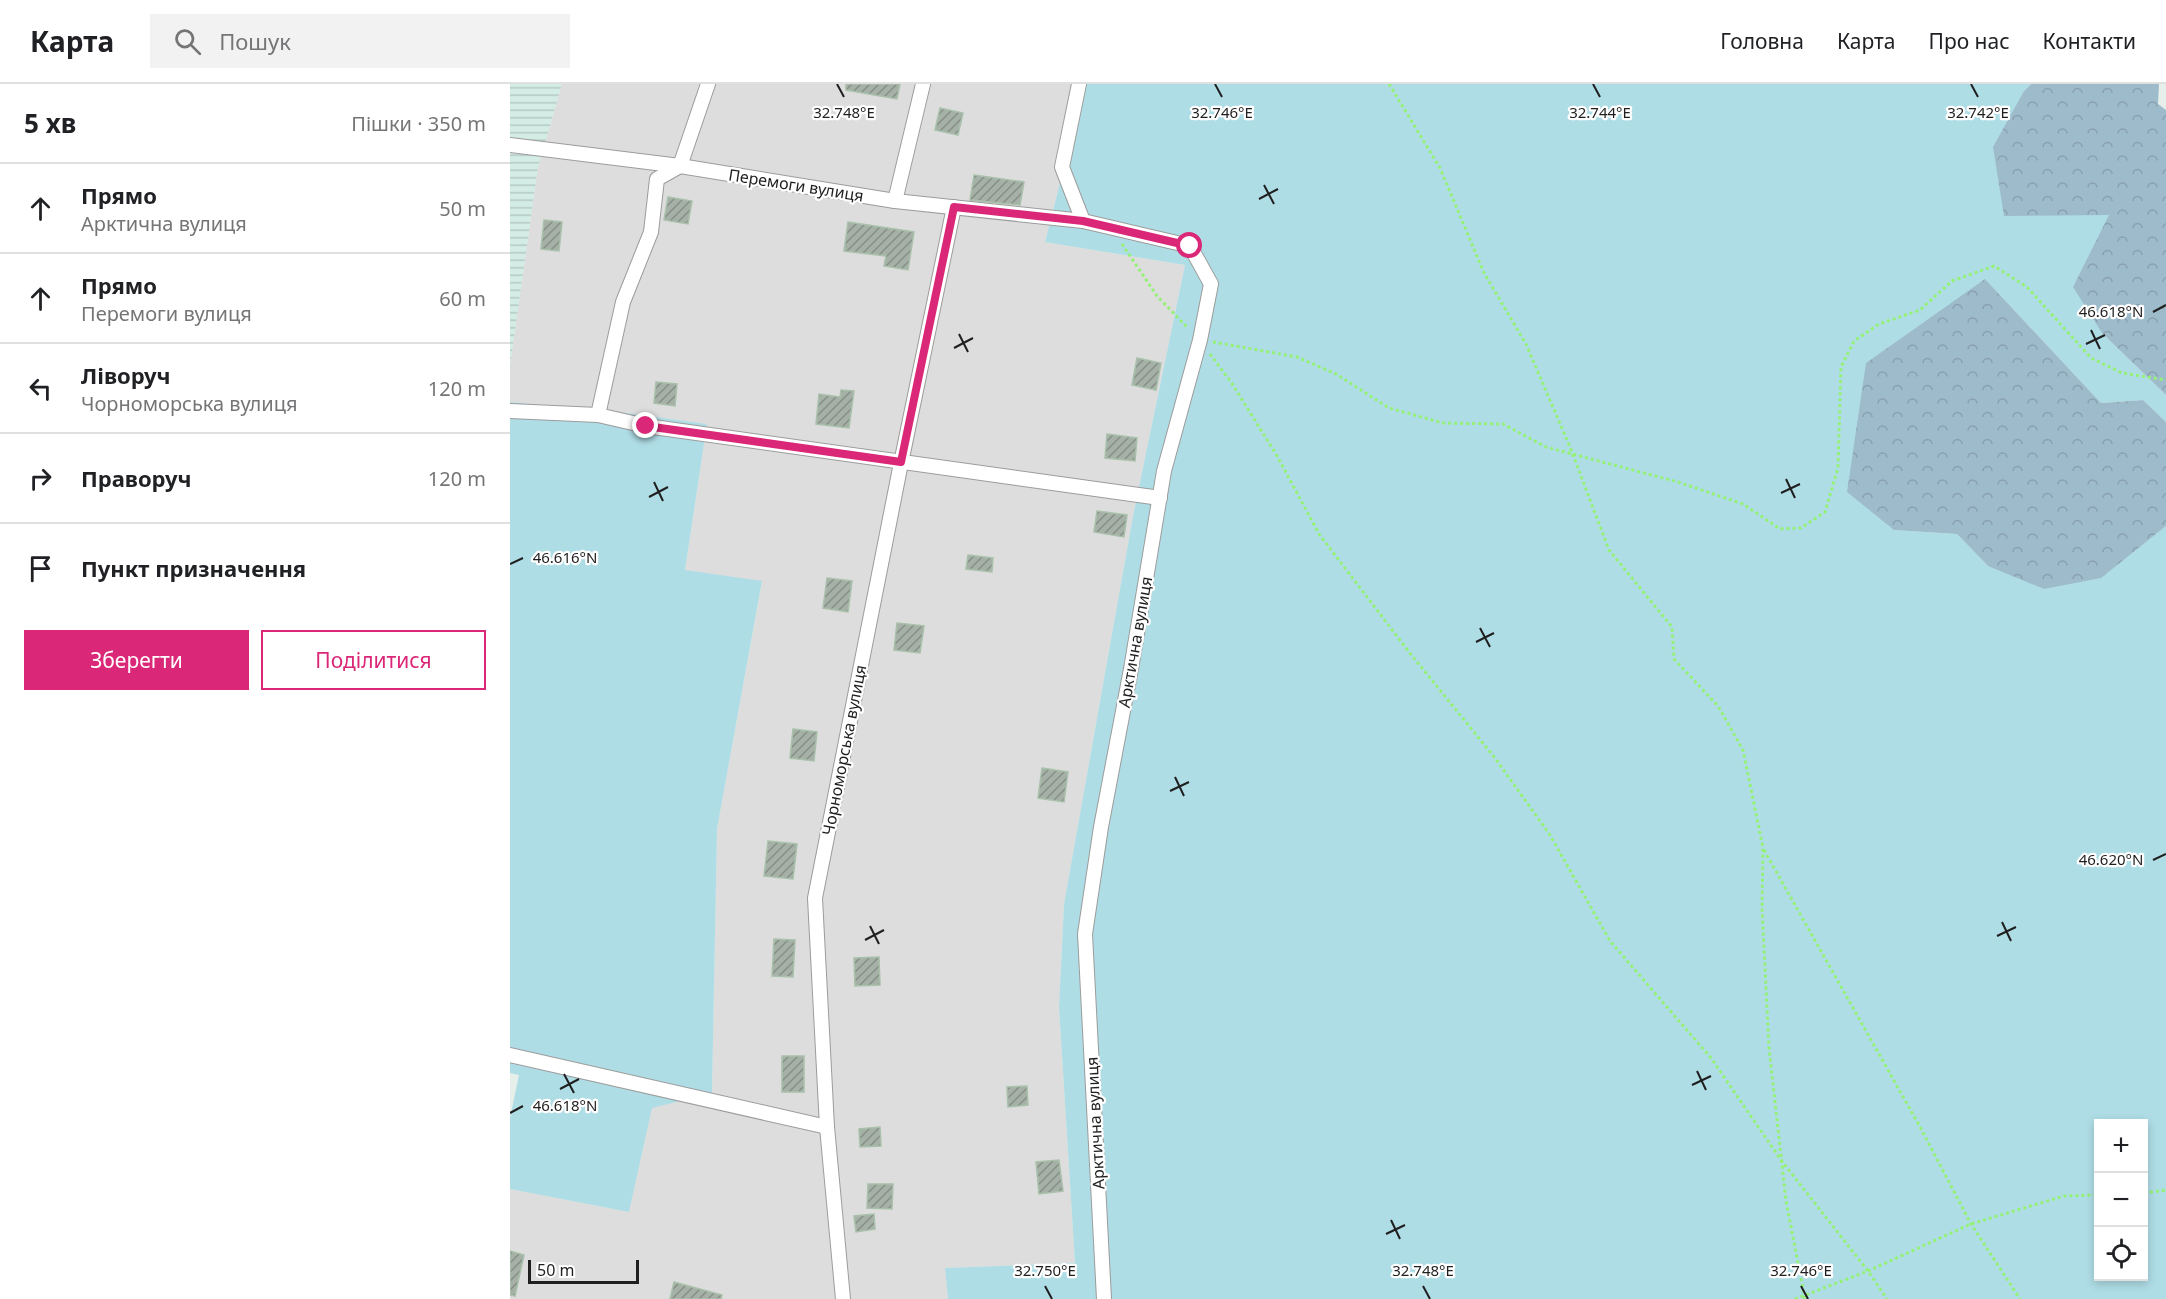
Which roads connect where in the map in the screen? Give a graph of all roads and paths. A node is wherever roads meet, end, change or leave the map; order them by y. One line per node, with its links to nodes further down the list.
1 (708, 84): 6 (lane)
2 (922, 84): 7 (lane)
3 (1079, 84): 9 (lane)
4 (1389, 84): 15 (path)
5 (510, 145): 6 (lane, Перемоги вулиця)
6 (680, 165): 7 (lane, Перемоги вулиця); 14 (lane)
7 (895, 201): 8 (lane, Перемоги вулиця)
8 (954, 207): 9 (lane, Перемоги вулиця); 16 (lane, Чорноморська вулиця)
9 (1083, 221): 10 (lane, Арктична вулиця)
10 (1110, 226): 11 (path); 11 (lane, Арктична вулиця)
11 (1200, 340): 15 (path); 17 (lane, Арктична вулиця); 21 (path)
12 (2166, 380): 15 (path)
13 (510, 411): 14 (lane)
14 (598, 415): 16 (lane)
15 (1572, 454): 18 (path)
16 (901, 462): 17 (lane); 20 (lane, Чорноморська вулиця)
17 (1160, 498): 29 (lane, Арктична вулиця)
18 (1763, 848): 21 (path); 25 (path)
19 (510, 1055): 20 (lane)
20 (827, 1127): 28 (lane, Чорноморська вулиця)
21 (1781, 1160): 26 (path); 27 (path)
22 (2166, 1190): 23 (path)
23 (2148, 1192)
24 (2094, 1194): 25 (path)
25 (1971, 1224): 26 (path); 32 (path)
26 (1868, 1271): 27 (path); 31 (path)
27 (1804, 1297): 30 (path)
28 (843, 1299)
29 (1104, 1299)
30 (1795, 1299)
31 (1887, 1299)
32 (2020, 1299)

